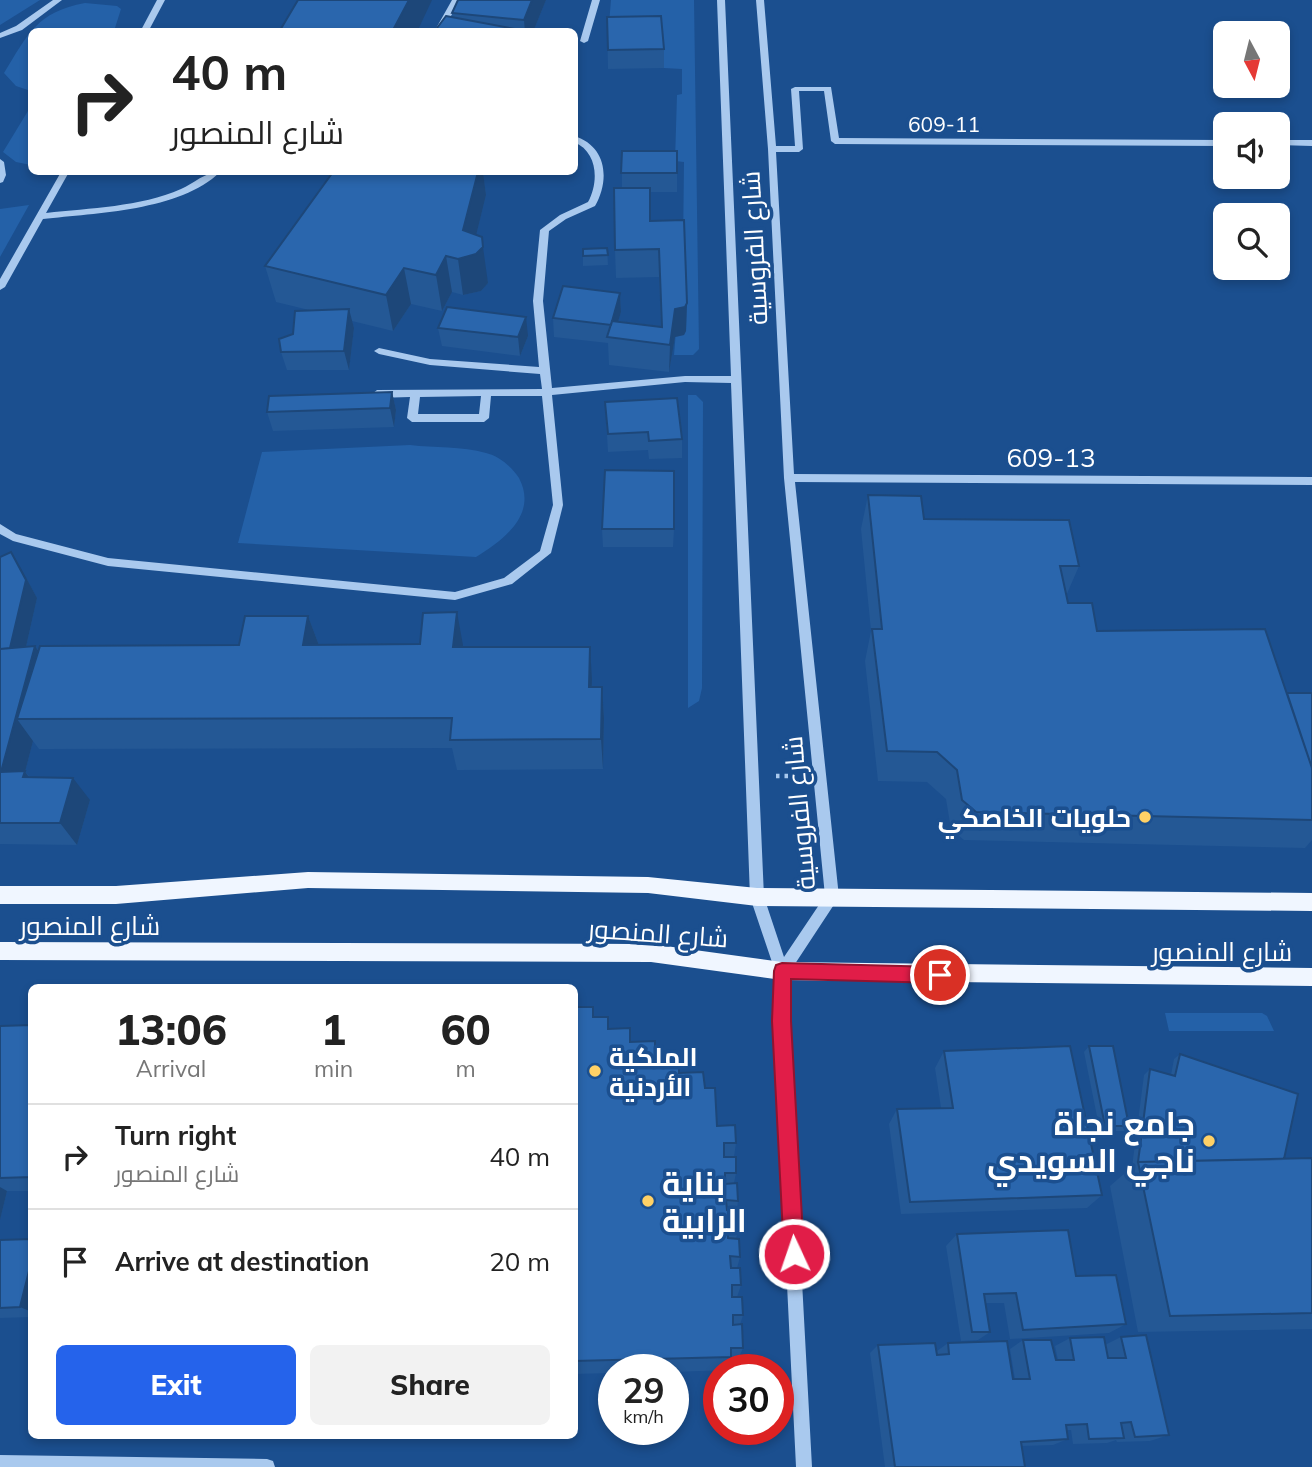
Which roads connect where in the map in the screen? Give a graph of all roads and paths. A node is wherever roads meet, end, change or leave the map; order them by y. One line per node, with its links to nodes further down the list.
1 (58, 0): 9 (street)
2 (161, 0): 7 (street)
3 (456, 0): 8 (street)
4 (596, 0): 10 (street)
5 (721, 0): 24 (street, شارع الفروسية)
6 (760, 0): 15 (street, شارع الفروسية)
7 (146, 28)
8 (440, 28)
9 (0, 36)
10 (584, 41)
11 (578, 140): 23 (street)
12 (1213, 143): 15 (street, 609-11)
13 (1290, 143): 14 (street)
14 (1312, 143)
15 (772, 149): 29 (street, شارع الفروسية)
16 (0, 162): 19 (street)
17 (63, 175): 20 (street)
18 (213, 175): 20 (street)
19 (0, 180)
20 (40, 217): 21 (street)
21 (0, 287)
22 (379, 351): 23 (street)
23 (546, 372): 26 (street)
24 (737, 380): 26 (street); 33 (street, شارع الفروسية)
25 (486, 392): 26 (street); 27 (street); 27 (street)
26 (548, 392): 31 (street)
27 (416, 393): 28 (street)
28 (361, 394)
29 (789, 478): 30 (street, 609-13); 34 (street, شارع الفروسية)
30 (1312, 481)
31 (0, 528)
32 (0, 895): 33 (main road, شارع المنصور)
33 (757, 897): 34 (main road, شارع المنصور); 37 (street, شارع الفروسية)
34 (832, 897): 35 (main road, شارع المنصور); 37 (street, شارع الفروسية)
35 (1312, 902)
36 (0, 951): 37 (main road, شارع المنصور)
37 (782, 971): 38 (main road, شارع المنصور); 41 (street)
38 (1312, 977)
39 (0, 1463): 40 (street)
40 (267, 1467)
41 (804, 1467)

